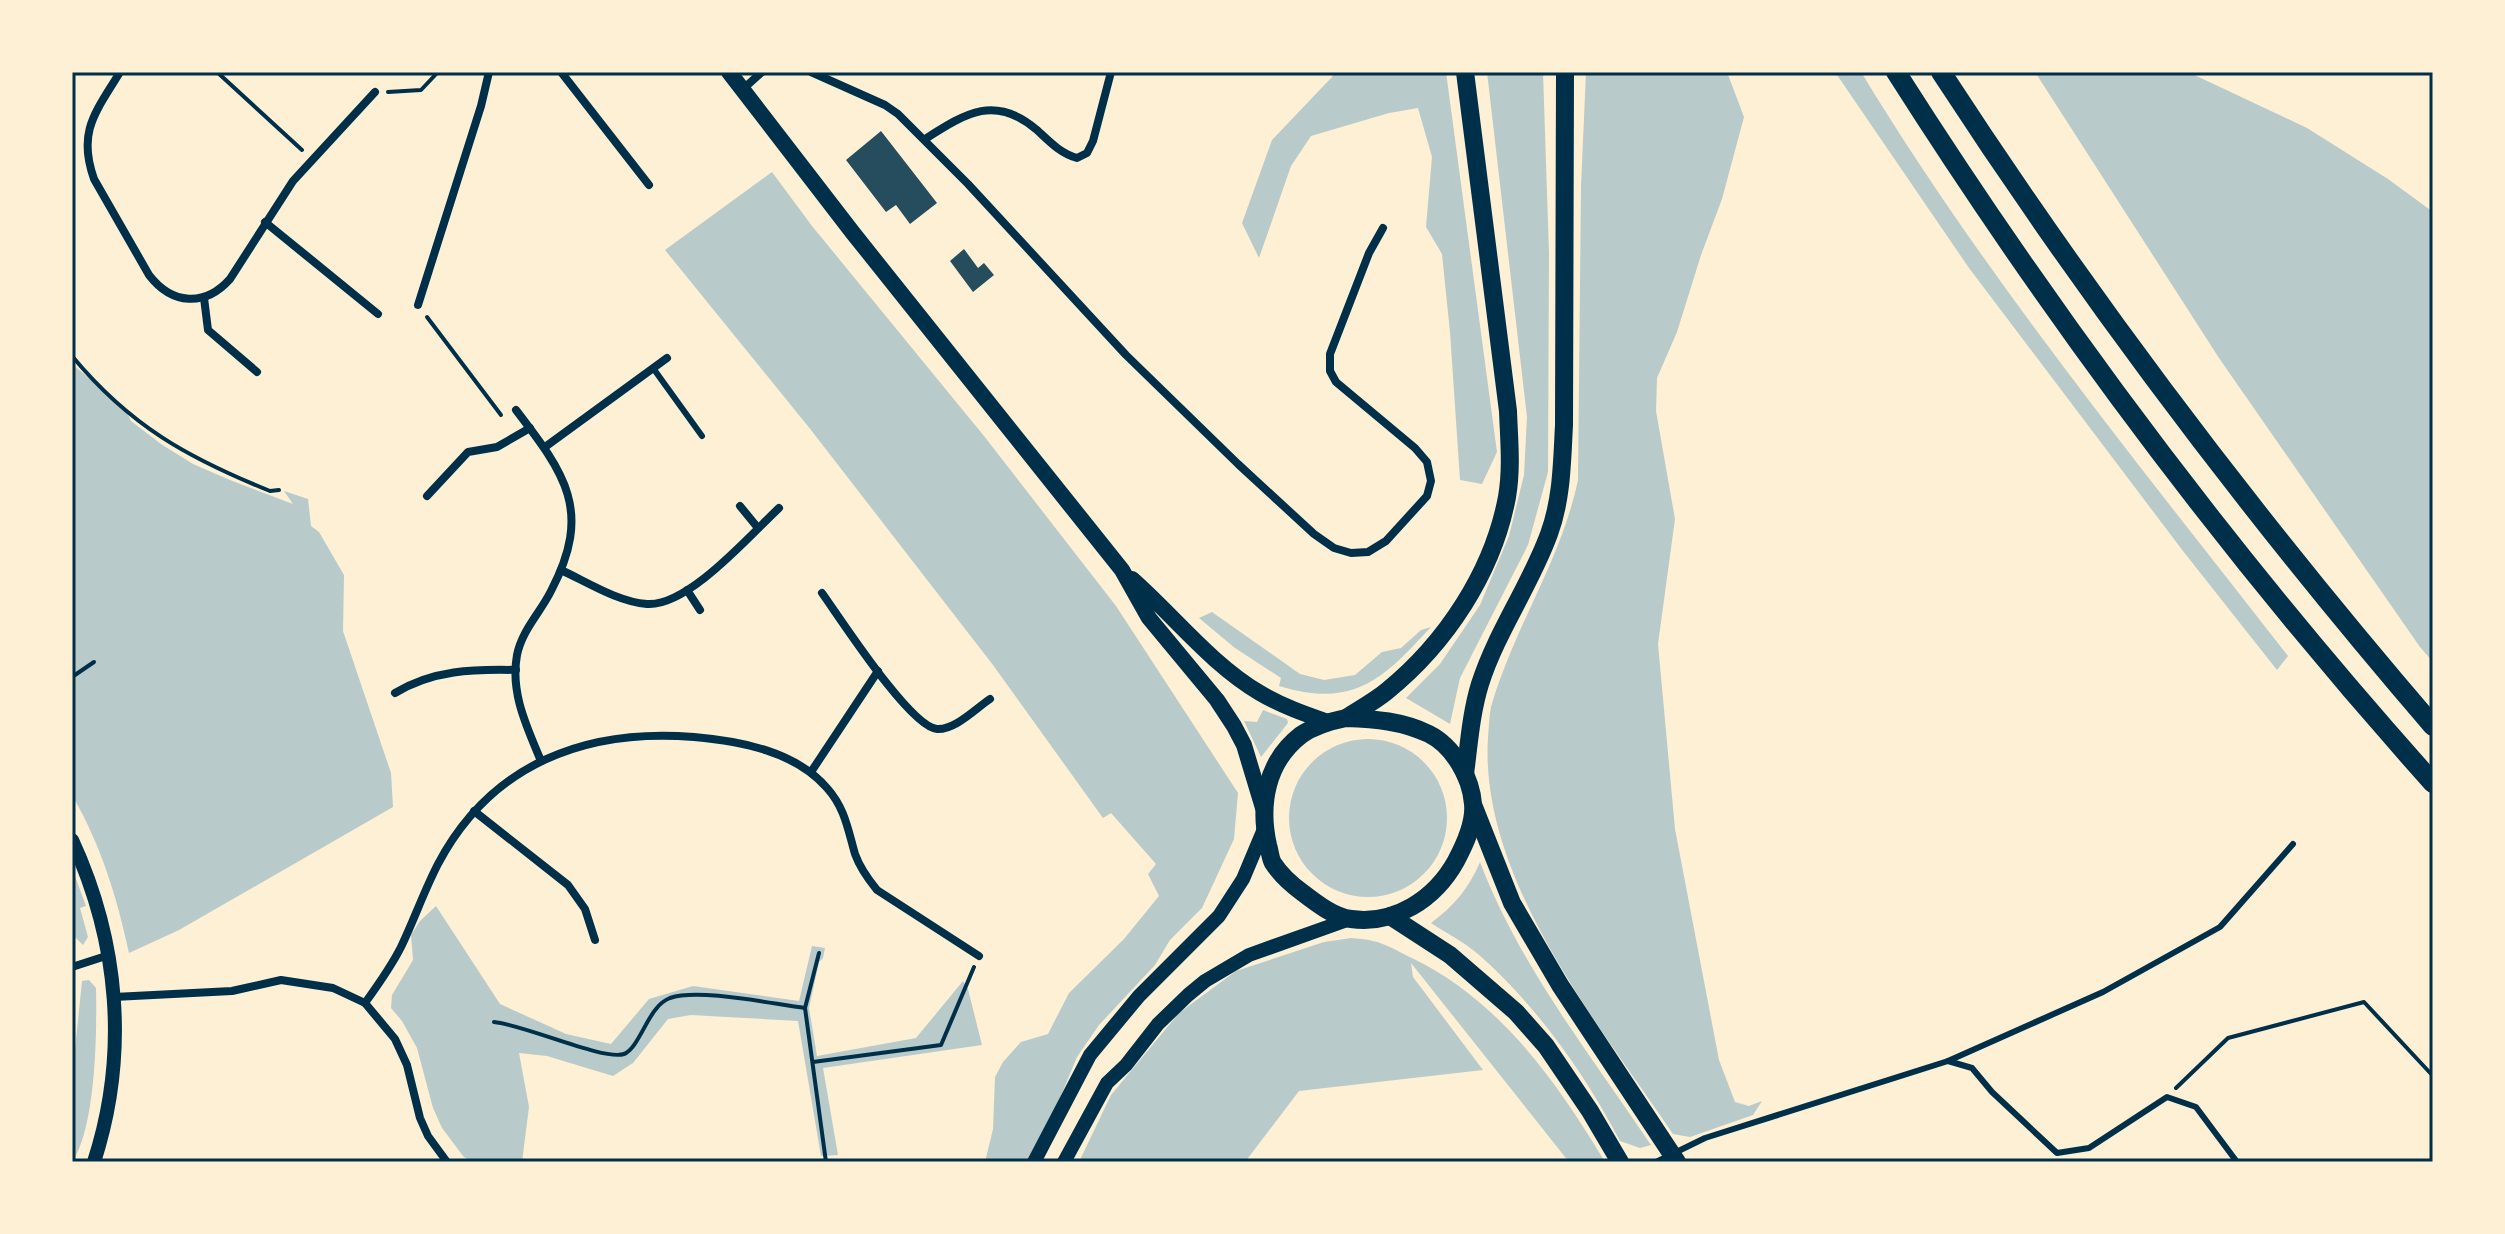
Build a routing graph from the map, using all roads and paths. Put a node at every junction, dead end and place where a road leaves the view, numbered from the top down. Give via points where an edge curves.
1 (120, 72) edge
2 (217, 72) edge
3 (438, 72) edge
4 (489, 72) edge
5 (561, 72) edge
6 (729, 72) edge
7 (762, 72) edge
8 (811, 72) edge
9 (1111, 72) edge
10 (1465, 72) edge
11 (1565, 72) edge
12 (1896, 72) edge
13 (1941, 72) edge
14 (828, 76) edge
15 (743, 89) junction
16 (375, 92) joint
17 (925, 139) junction
18 (313, 159) junction
19 (649, 185) dead end
20 (265, 222) junction
21 (1383, 228) dead end
22 (204, 298) junction
23 (418, 305) joint
24 (378, 314) dead end
25 (72, 356) edge
26 (667, 358) dead end
27 (653, 368) junction
28 (257, 372) dead end
29 (516, 410) dead end
30 (530, 428) junction
31 (519, 435) junction
32 (702, 436) dead end
33 (545, 447) junction
34 (279, 490) dead end
35 (427, 496) dead end
36 (740, 506) dead end
37 (779, 508) dead end
38 (758, 528) junction
39 (561, 570) junction
40 (1122, 570) junction
41 (687, 590) junction
42 (822, 593) dead end
43 (700, 610) dead end
44 (94, 662) dead end
45 (516, 670) junction
46 (878, 671) junction
47 (72, 677) edge
48 (395, 693) dead end
49 (990, 699) dead end
50 (1337, 720) junction
51 (2433, 726) edge
52 (541, 761) junction
53 (811, 772) junction
54 (1465, 774) junction
55 (2433, 783) edge
56 (1473, 804) junction
57 (1263, 808) junction
58 (474, 811) junction
59 (1264, 829) junction
60 (72, 840) edge
61 (2293, 844) dead end
62 (1390, 916) junction
63 (1350, 919) junction
64 (595, 940) dead end
65 (819, 953) dead end
66 (109, 954) junction
67 (979, 956) joint
68 (72, 967) edge
69 (114, 997) junction
70 (365, 1003) junction
71 (805, 1008) junction
72 (494, 1022) dead end
73 (1948, 1061) junction
74 (813, 1062) junction
75 (2433, 1076) edge
76 (2167, 1097) junction
77 (1668, 1159) edge
78 (94, 1162) edge
79 (447, 1162) edge
80 (826, 1162) edge
81 (1034, 1162) edge
82 (1064, 1162) edge
83 (1620, 1162) edge
84 (2237, 1162) edge

1 - 22 street via 87,132 88,163 159,288
2 - 18 path
3 - 16 path via 421,90
4 - 23 street
5 - 19 street
6 - 15 main road
7 - 15 street
8 - 14 street
9 - 17 street via 1093,141 1077,158 1065,155 1025,120 992,109 956,119
10 - 50 main road via 1508,411 1507,494 1489,554 1447,628 1385,693
11 - 54 main road via 1561,483 1549,533 1479,687
12 - 55 highway via 2019,257 2198,499
13 - 51 highway via 2146,369 2285,549
14 - 17 street via 885,105
15 - 40 main road
16 - 18 street
17 - 21 street via 1217,445 1314,534 1351,553 1368,552 1386,541 1427,496 1431,481 1427,462 1415,448 1336,382 1330,371 1330,354
18 - 20 street
20 - 22 street via 230,279
20 - 24 street
22 - 28 street via 208,330
23 - 31 path
25 - 34 path via 108,395 176,449 270,491
26 - 27 street
27 - 32 lane
27 - 33 street
29 - 30 street
30 - 31 street
30 - 33 street
31 - 35 street via 497,447 468,452
33 - 39 street via 561,471 572,513 573,530
36 - 38 street
37 - 38 street
38 - 41 street
39 - 41 street via 649,604
39 - 45 street via 525,631
40 - 50 main road via 1242,681 1289,708
40 - 57 main road via 1149,618 1234,726
41 - 43 street
42 - 46 street
44 - 47 path
45 - 48 street via 437,675
45 - 52 street via 518,707
46 - 49 street via 918,720 930,727 949,727
46 - 53 street
50 - 54 main road via 1377,719 1430,735 1453,754
50 - 57 main road via 1301,735 1281,756
52 - 53 street via 604,741 675,736 769,751
52 - 58 street via 491,793
53 - 67 street via 840,806 864,874 877,890
54 - 56 main road
56 - 62 main road via 1470,831 1449,874 1424,899
56 - 77 main road via 1512,903
57 - 59 main road
58 - 64 street via 568,885 585,909
58 - 70 street via 440,861 400,948
59 - 63 main road via 1272,861 1284,876 1315,902
59 - 81 street via 1243,879 1219,916 1139,996 1090,1055
60 - 66 street
61 - 73 lane via 2220,927 2103,992
62 - 63 main road
62 - 83 main road via 1450,955 1516,1012 1546,1046
63 - 82 street via 1249,955 1196,988 1107,1083
65 - 71 path
66 - 68 street
66 - 69 street
67 - 74 path via 941,1045
69 - 70 street via 232,991 281,980 333,988
69 - 78 street via 112,1078
70 - 79 street via 395,1039 420,1118
71 - 72 path via 701,995 669,998 647,1020 633,1048 613,1055
71 - 74 path
73 - 76 lane via 1972,1068 2057,1153 2089,1148
73 - 77 lane via 1705,1138
74 - 80 path
75 - 76 path via 2364,1002 2228,1038
76 - 84 lane via 2196,1107

